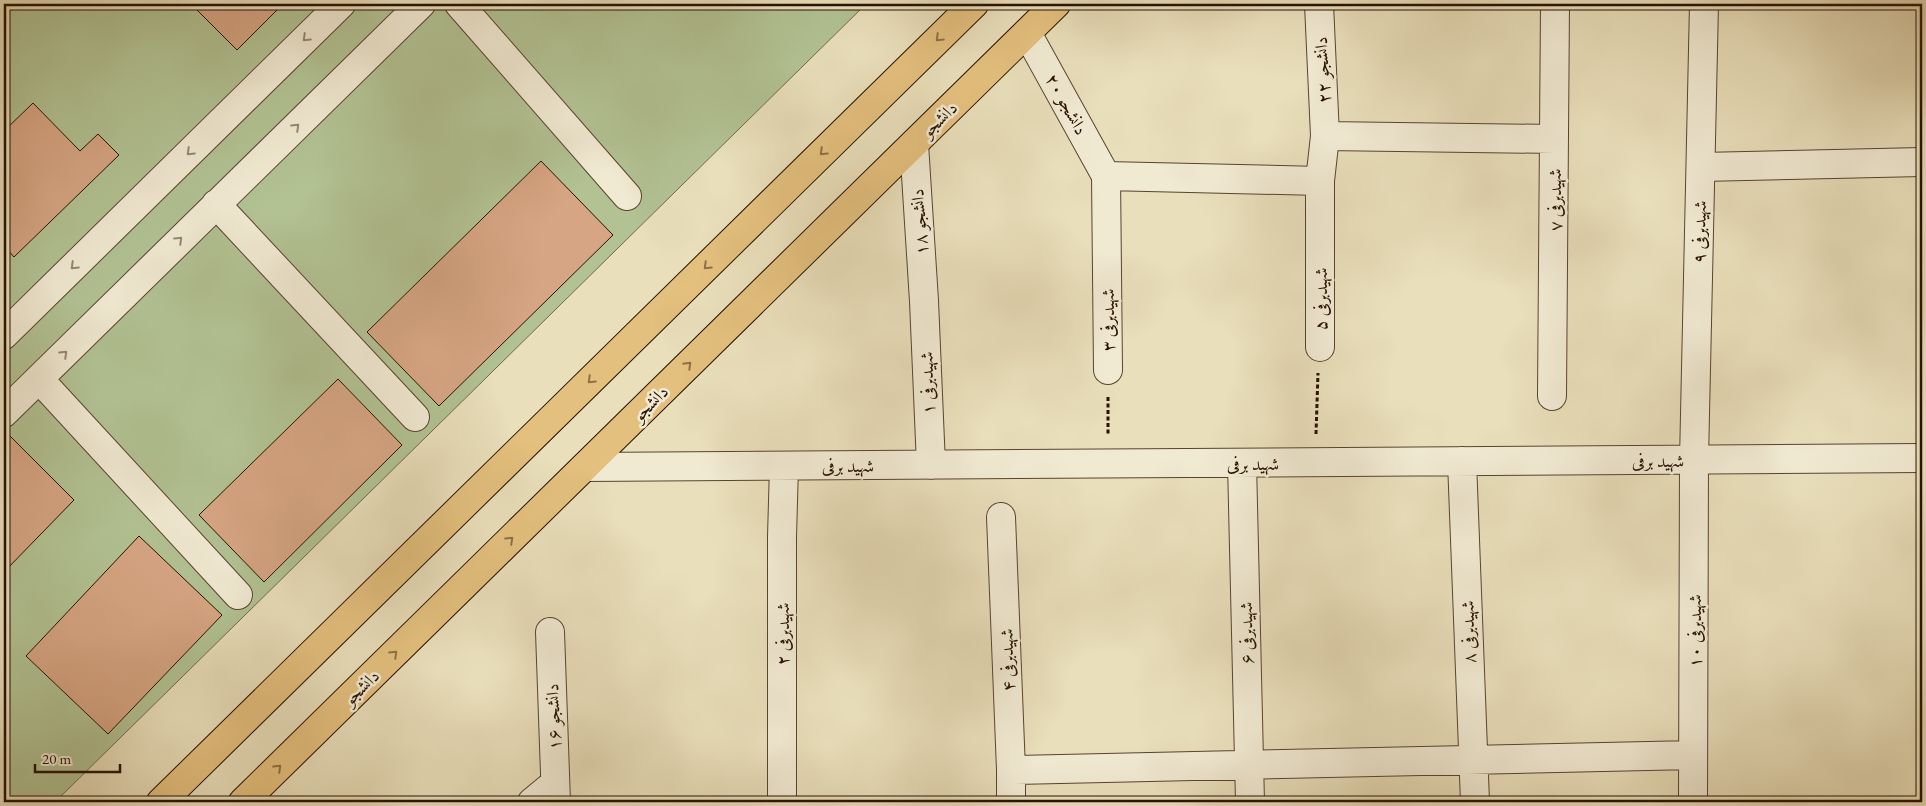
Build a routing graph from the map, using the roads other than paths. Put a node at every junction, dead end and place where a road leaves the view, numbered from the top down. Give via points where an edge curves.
1 (341, 4) edge
2 (421, 4) edge
3 (460, 4) edge
4 (974, 4) edge
5 (1056, 4) edge
6 (1319, 4) edge
7 (1555, 4) edge
8 (1704, 4) edge
9 (1027, 33) junction
10 (1325, 136) junction
11 (1554, 139) junction
12 (914, 144) junction
13 (1922, 162) edge
14 (1700, 167) junction
15 (1106, 176) junction
16 (1320, 181) junction
17 (627, 196) dead end
18 (216, 204) junction
19 (924, 301) joint
20 (4, 335) edge
21 (1320, 347) road end
22 (1108, 370) road end
23 (38, 379) junction
24 (1552, 396) dead end
25 (4, 413) edge
26 (415, 417) dead end
27 (1922, 458) edge
28 (1694, 460) junction
29 (1462, 462) junction
30 (1242, 463) junction
31 (931, 465) junction
32 (784, 466) junction
33 (584, 467) junction
34 (1001, 517) dead end
35 (238, 595) dead end
36 (550, 632) dead end
37 (1693, 755) junction
38 (1472, 760) junction
39 (1249, 765) junction
40 (1011, 770) junction
41 (555, 793) edge
42 (161, 802) edge
43 (243, 802) edge
44 (532, 802) edge
45 (782, 802) edge
46 (1011, 802) edge
47 (1250, 802) edge
48 (1475, 802) edge
49 (1693, 802) edge

1 -> 20 street
18 -> 2 street
3 - 17 street
4 -> 42 main road
5 - 9 main road, دانشجو
6 - 10 street, دانشجو ۲۲
7 - 11 street, شهیدبرفی ۷
8 - 14 street, شهیدبرفی ۹
9 - 12 main road, دانشجو
9 - 15 street, دانشجو ۲۰
10 - 11 street
10 - 16 street, شهیدبرفی ۵
11 - 24 street, شهیدبرفی ۷
12 - 19 street, دانشجو ۱۸
33 -> 12 main road, دانشجو
13 - 14 street
14 - 28 street, شهیدبرفی ۹
15 - 16 street
15 - 22 street, شهیدبرفی ۳
16 - 21 street, شهیدبرفی ۵
23 -> 18 street
18 - 26 street
19 - 31 street, شهیدبرفی ۱
23 - 25 street
23 - 35 street
27 - 28 street, شهید برفی
28 - 29 street, شهید برفی
28 - 37 street, شهیدبرفی ۱۰
29 - 30 street, شهید برفی
29 - 38 street, شهیدبرفی ۸
30 - 31 street, شهید برفی
30 - 39 street, شهیدبرفی ۶
31 - 32 street, شهید برفی
32 - 33 street, شهید برفی
32 - 45 street, شهیدبرفی ۲
43 -> 33 main road, دانشجو
34 - 40 street, شهیدبرفی ۴
36 - 41 street, دانشجو ۱۶
37 - 38 street
37 - 49 street, شهیدبرفی ۱۰
38 - 39 street
38 - 48 street, شهیدبرفی ۸
39 - 40 street
39 - 47 street, شهیدبرفی ۶
40 - 46 street, شهیدبرفی ۴
41 - 44 street

